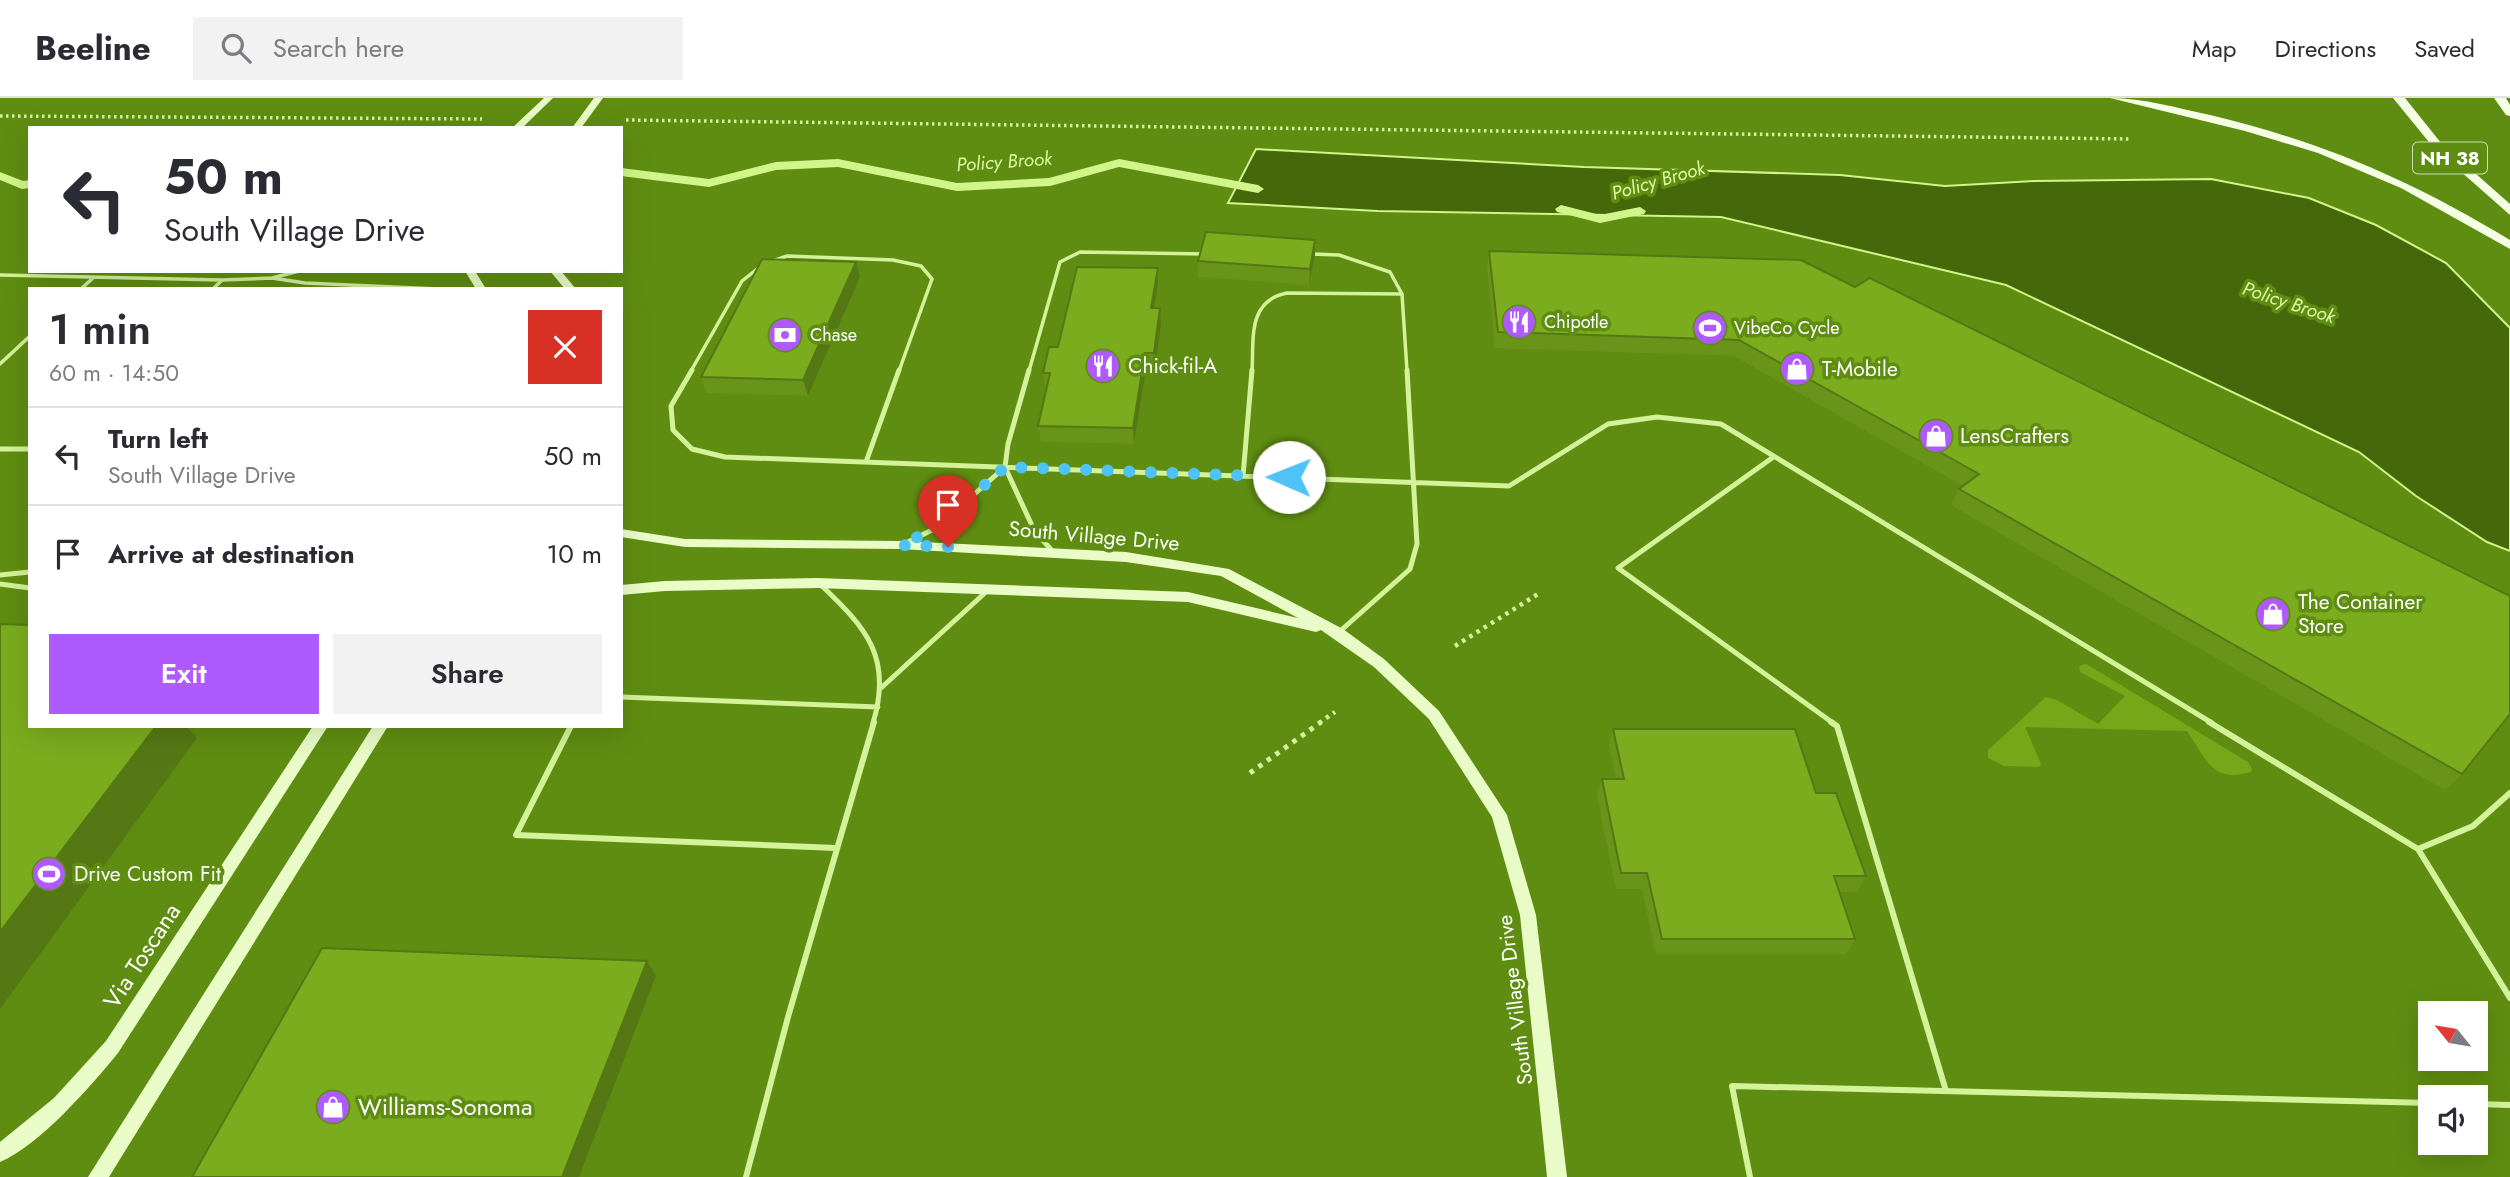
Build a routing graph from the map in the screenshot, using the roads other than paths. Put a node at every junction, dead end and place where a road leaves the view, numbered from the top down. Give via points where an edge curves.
1 (549, 98) edge
2 (599, 98) edge
3 (2116, 98) edge
4 (2399, 98) edge
5 (2501, 98) edge
6 (2510, 113) edge
7 (518, 126) edge
8 (578, 126) edge
9 (2510, 211) edge
10 (2510, 245) edge
11 (1216, 254) edge
12 (1298, 254) edge
13 (291, 273) edge
14 (557, 273) edge
15 (0, 275) edge
16 (94, 276) junction
17 (272, 278) junction
18 (222, 280) junction
19 (83, 287) edge
20 (215, 287) edge
21 (394, 287) edge
22 (569, 287) edge
23 (1402, 294) junction
24 (28, 338) edge
25 (0, 364) edge
26 (0, 449) edge
27 (28, 449) edge
28 (1772, 458) junction
29 (866, 462) junction
30 (1005, 467) junction
31 (1243, 477) junction
32 (1413, 481) junction
33 (623, 533) edge
34 (901, 545) junction
35 (1053, 552) junction
36 (28, 572) edge
37 (0, 575) edge
38 (818, 583) junction
39 (0, 584) edge
40 (28, 588) edge
41 (990, 589) junction
42 (623, 590) edge
43 (1338, 633) junction
44 (881, 688) junction
45 (623, 697) edge
46 (878, 707) junction
47 (320, 728) edge
48 (379, 728) edge
49 (570, 728) edge
50 (2510, 793) edge
51 (836, 848) junction
52 (2418, 849) junction
53 (2510, 998) edge
54 (1946, 1091) junction
55 (2418, 1103) edge
56 (2488, 1104) edge
57 (2510, 1105) edge
58 (0, 1153) edge
59 (99, 1177) edge
60 (746, 1177) edge
61 (1557, 1177) edge
62 (1750, 1177) edge

1 - 7 main road
2 - 8 main road
3 - 10 main road via 2323,151 2407,186
4 - 9 main road, NH 38 via 2437,145
5 - 6 main road
11 - 30 lane via 1080,253 1060,262
12 - 23 lane via 1339,255 1390,272
13 - 17 lane
14 - 22 main road
15 - 16 lane
16 - 18 lane
16 - 19 lane
17 - 18 lane
17 - 21 lane
18 - 20 lane
23 - 31 lane via 1287,292 1263,302 1258,312
23 - 32 lane
24 - 25 lane
26 - 27 lane
28 - 32 lane via 1721,425 1657,417 1608,424 1509,486
28 - 52 lane
28 - 54 lane via 1618,568 1837,726
29 - 29 lane via 932,279 921,266 893,260 787,256 760,266 742,281 671,406 673,430 692,449 725,457
29 - 30 lane
30 - 31 lane
30 - 34 lane via 936,528
30 - 35 lane via 1034,530
31 - 32 lane
32 - 43 lane via 1417,544 1410,569
33 - 34 main road, South Village Drive via 685,543
34 - 35 main road, South Village Drive
35 - 43 main road, South Village Drive via 1126,556 1224,572
36 - 37 lane
38 - 41 main road, South Village Drive
38 - 42 main road, South Village Drive
38 - 44 lane via 863,628
39 - 40 lane
41 - 43 main road, South Village Drive via 1188,597
41 - 44 lane
43 - 61 main road, South Village Drive via 1379,663 1434,715 1499,815 1528,915
44 - 46 lane
45 - 46 lane
46 - 51 lane
47 - 58 main road, Via Toscana via 112,1047 74,1093
48 - 59 main road
49 - 51 lane via 516,835
50 - 52 lane via 2473,826
51 - 60 lane
52 - 53 lane
54 - 55 lane
54 - 62 lane via 1732,1086
56 - 57 lane

